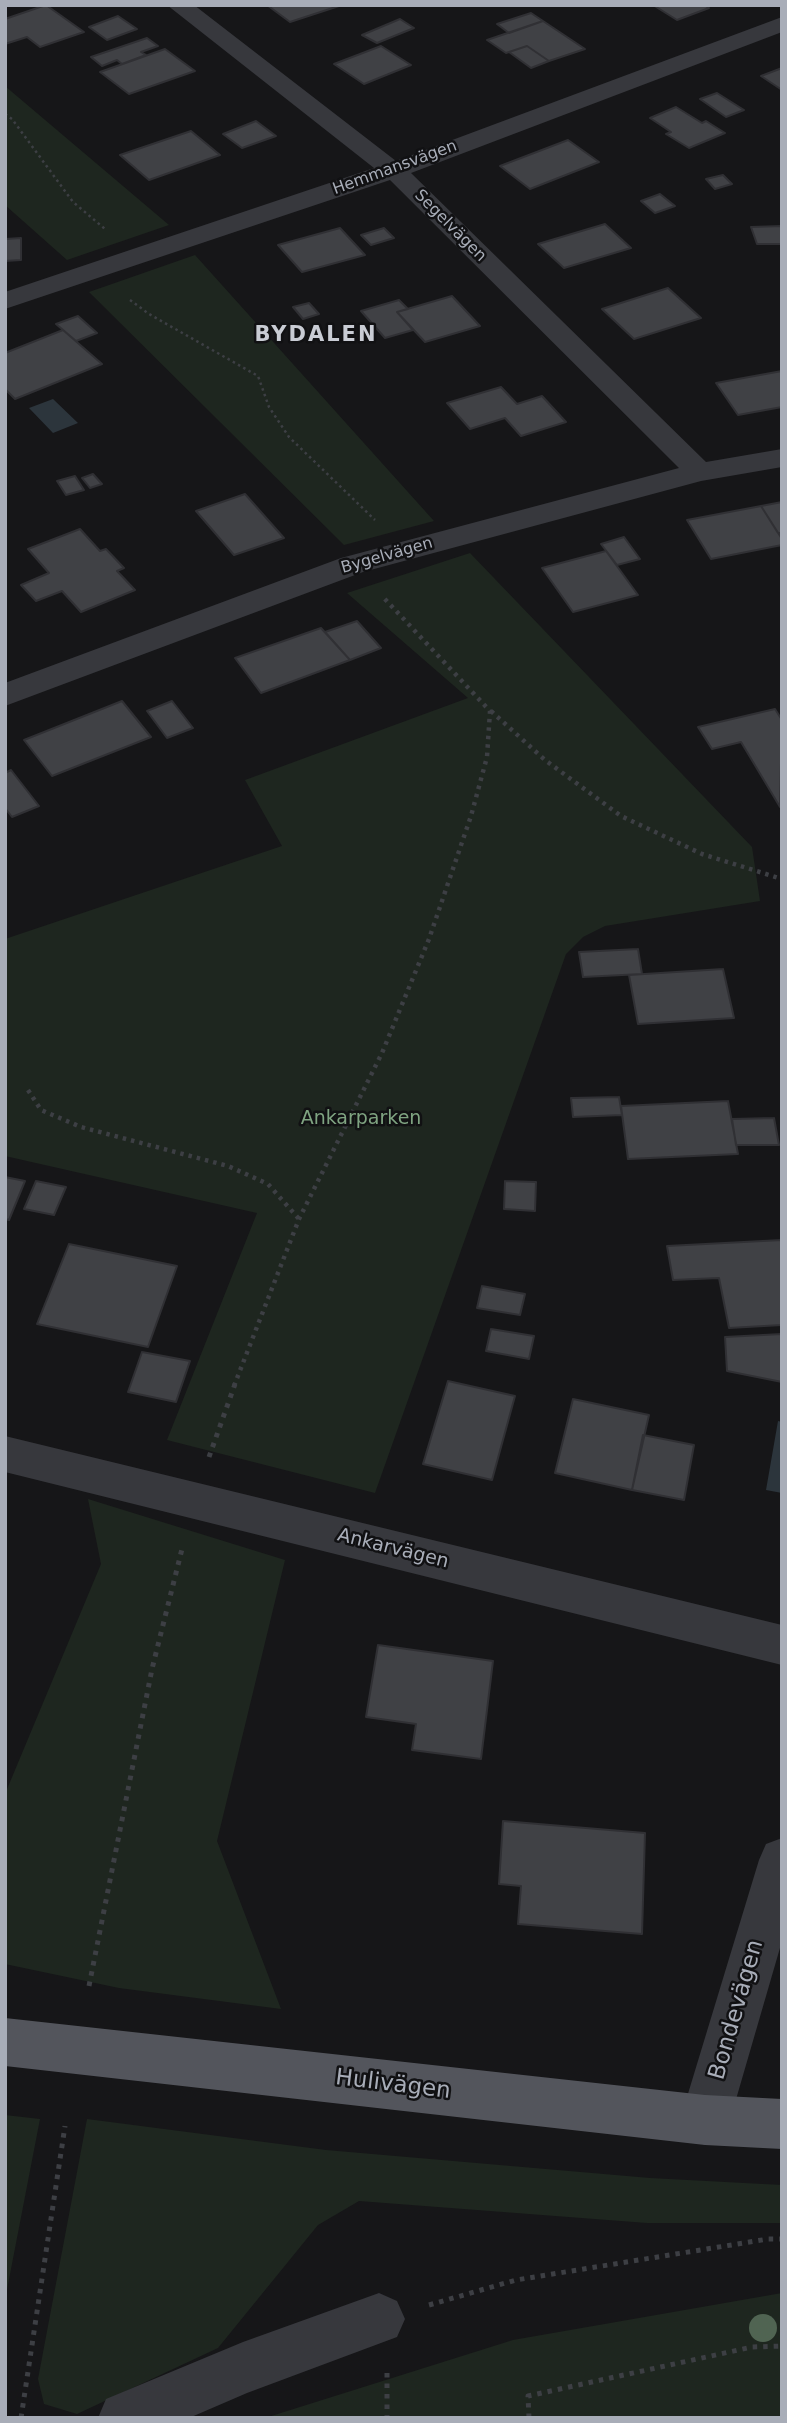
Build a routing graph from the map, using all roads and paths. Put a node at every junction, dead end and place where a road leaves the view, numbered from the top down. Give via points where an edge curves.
1 (180, 5) edge
2 (782, 24) edge
3 (5, 114) edge
4 (392, 171) junction
5 (139, 256) junction
6 (130, 299) dead end
7 (5, 302) edge
8 (782, 458) edge
9 (699, 472) junction
10 (406, 550) junction
11 (352, 565) junction
12 (5, 695) edge
13 (490, 711) junction
14 (782, 878) edge
15 (28, 1090) dead end
16 (299, 1219) junction
17 (5, 1454) edge
18 (194, 1500) junction
19 (782, 1645) edge
20 (782, 1860) edge
21 (89, 1986) dead end
22 (5, 2042) edge
23 (705, 2120) junction
24 (782, 2124) edge
25 (65, 2126) dead end
26 (782, 2239) edge
27 (379, 2319) joint
28 (782, 2346) edge
29 (21, 2418) edge
30 (125, 2418) edge
31 (529, 2418) edge

1 - 4 street, Segelvägen
2 - 4 street, Hemmansvägen
3 - 5 path via 73,202
4 - 5 street, Hemmansvägen
4 - 9 street, Segelvägen
5 - 7 street, Hemmansvägen
6 - 10 path via 258,376 268,407 289,437
8 - 9 street, Bygelvägen
9 - 10 street, Bygelvägen
10 - 11 street, Bygelvägen
11 - 12 street, Bygelvägen
11 - 13 path
13 - 14 path via 545,760 621,816 702,854
13 - 16 path via 487,757 429,939 382,1053
15 - 16 path via 41,1110 81,1127 228,1166 268,1184
16 - 18 path
17 - 18 street, Ankarvägen
18 - 19 street, Ankarvägen
18 - 21 path via 152,1670
20 - 23 street, Bondevägen
22 - 23 main road, Hulivägen
23 - 24 main road, Hulivägen
25 - 29 path
26 - 27 path via 516,2280
27 - 30 street via 243,2368
28 - 31 path via 752,2347 528,2396

